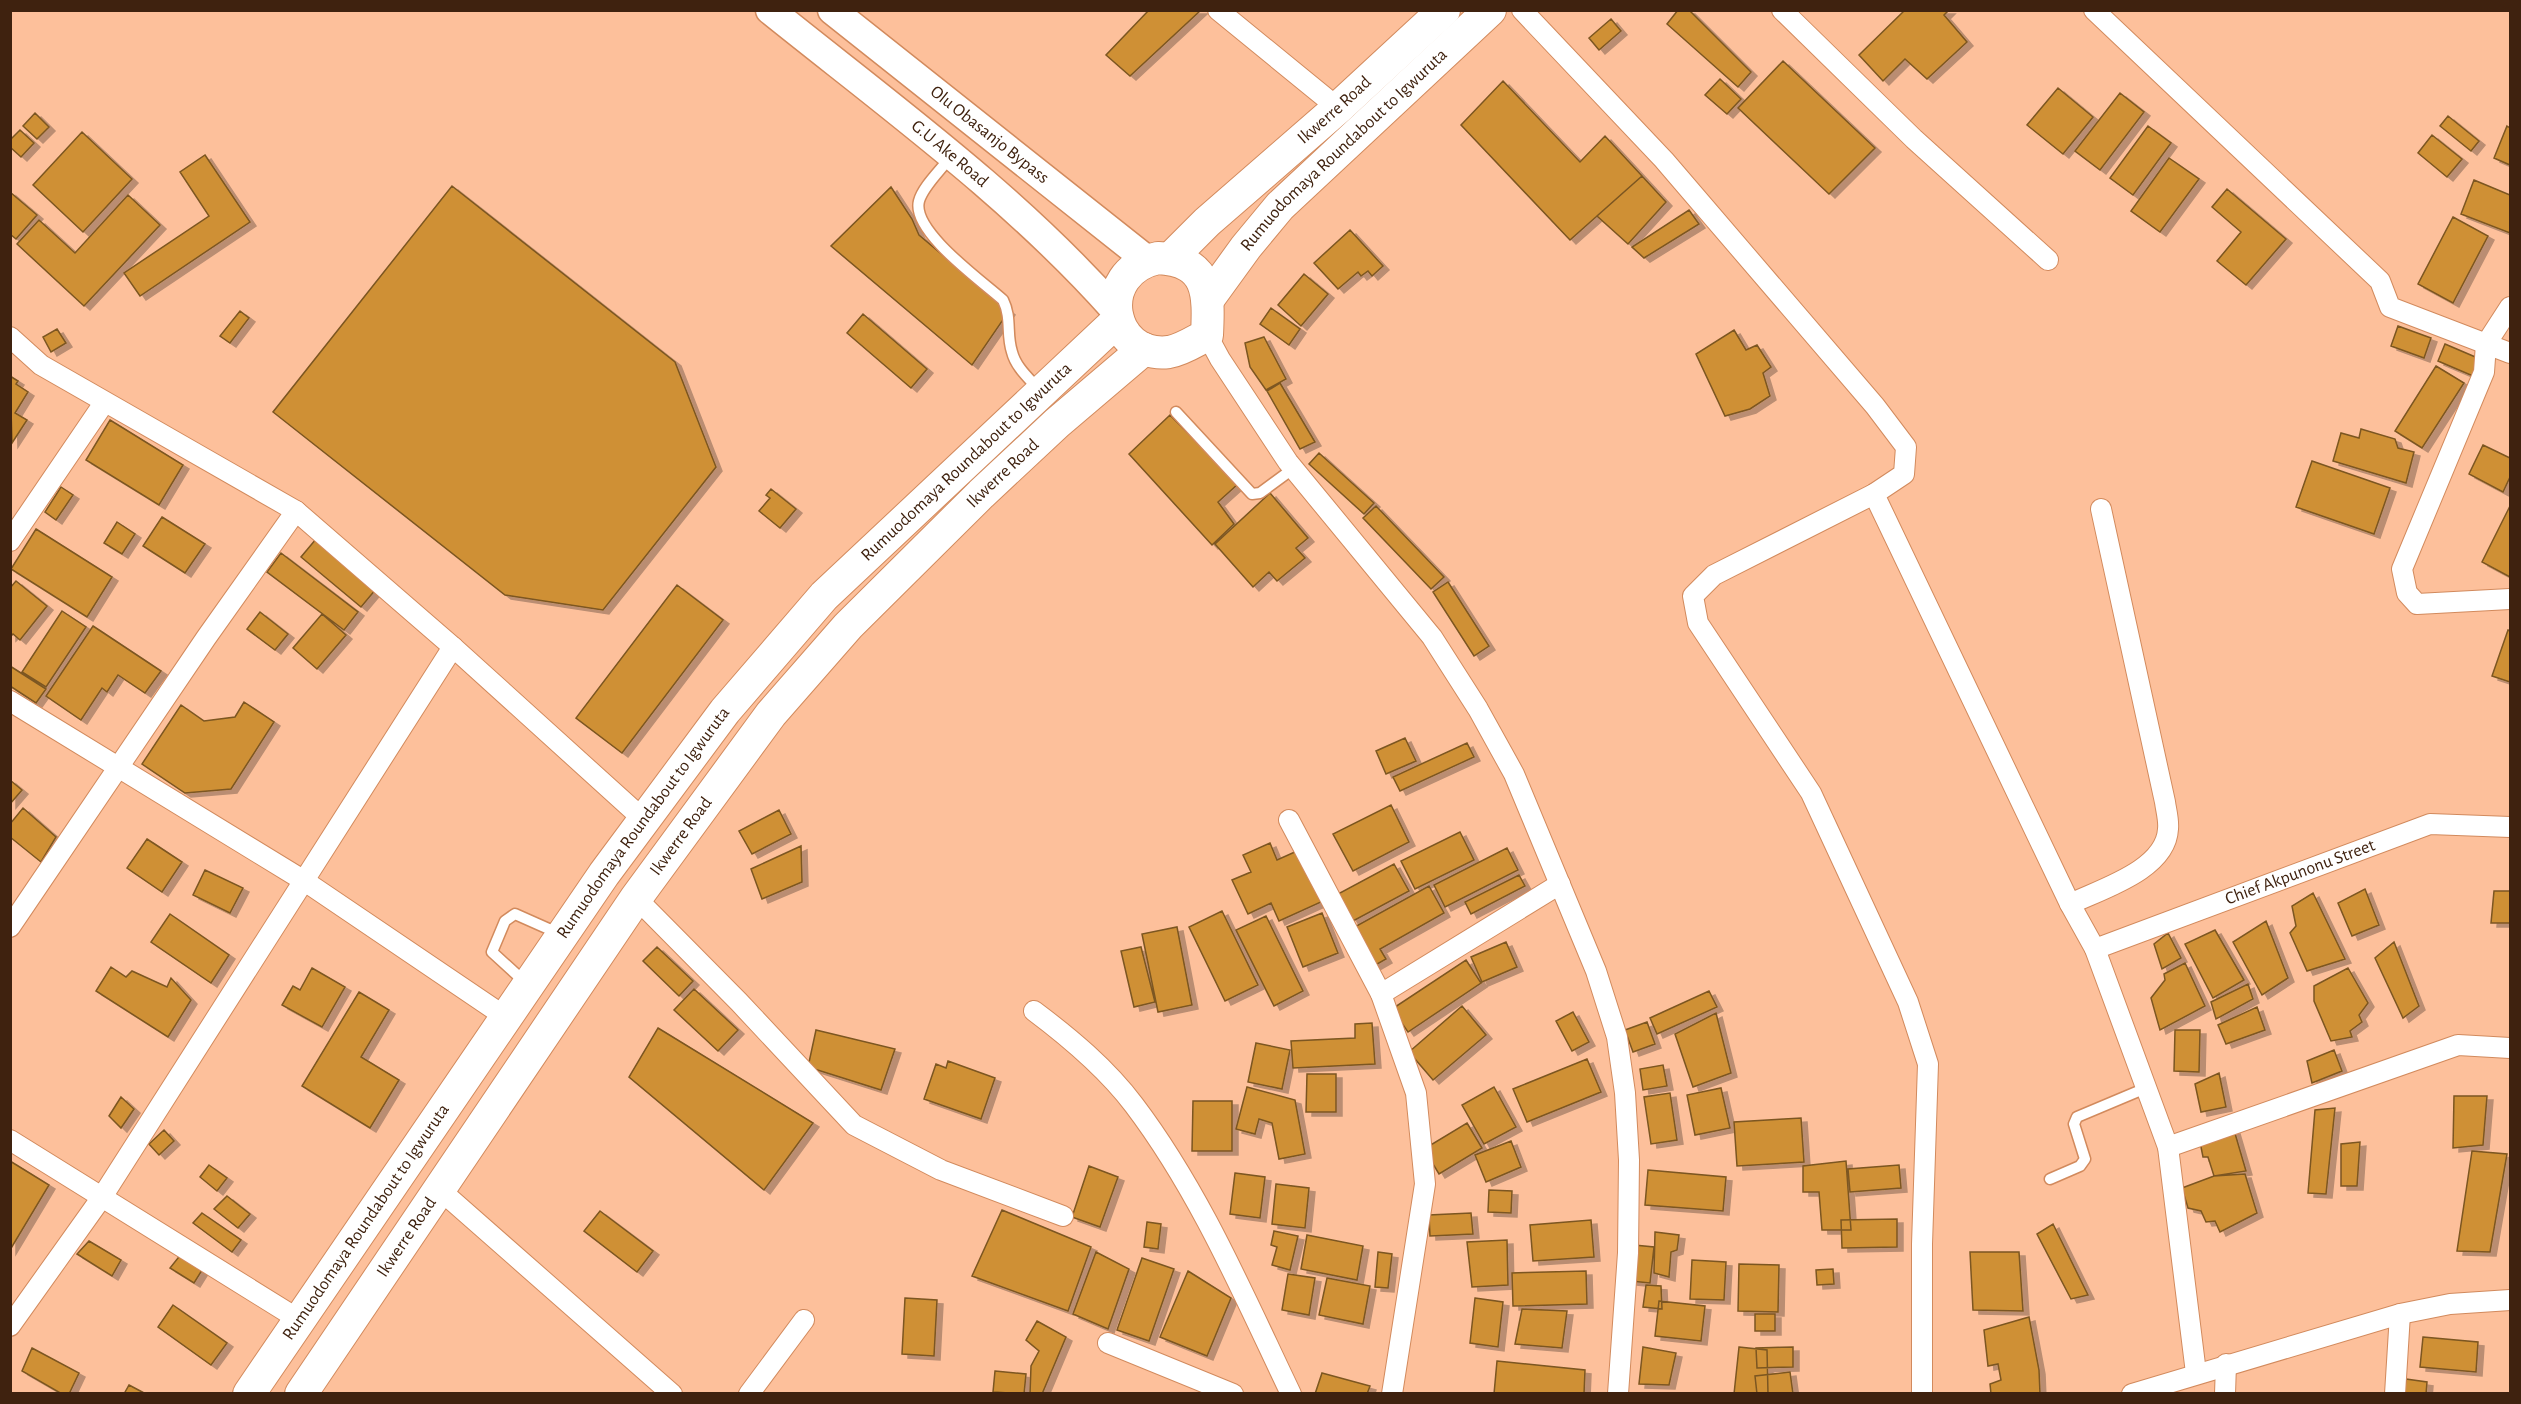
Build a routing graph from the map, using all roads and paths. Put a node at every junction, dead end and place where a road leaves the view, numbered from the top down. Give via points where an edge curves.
1 (770, 10) edge
2 (832, 10) edge
3 (1218, 10) edge
4 (1444, 10) edge
5 (1490, 10) edge
6 (1522, 10) edge
7 (1782, 10) edge
8 (2094, 10) edge
9 (1338, 108) junction
10 (951, 156) junction
11 (1159, 260) junction
12 (2048, 260) dead end
13 (1209, 298) junction
14 (2511, 307) edge
15 (1117, 315) junction
16 (1207, 335) junction
17 (10, 337) edge
18 (2486, 344) junction
19 (1144, 349) junction
20 (2511, 353) edge
21 (1041, 392) junction
22 (104, 403) junction
23 (1176, 412) dead end
24 (1294, 468) junction
25 (1874, 494) junction
26 (2100, 509) dead end
27 (296, 511) junction
28 (10, 541) edge
29 (2511, 599) edge
30 (453, 647) junction
31 (10, 701) edge
32 (119, 769) junction
33 (643, 819) junction
34 (1288, 820) dead end
35 (2511, 827) edge
36 (306, 882) junction
37 (1560, 884) junction
38 (636, 898) junction
39 (2070, 904) junction
40 (10, 927) edge
41 (563, 935) junction
42 (2095, 949) junction
43 (529, 985) junction
44 (1381, 994) junction
45 (1034, 1011) dead end
46 (507, 1018) junction
47 (2511, 1048) edge
48 (2146, 1088) junction
49 (10, 1140) edge
50 (2168, 1147) junction
51 (2050, 1179) dead end
52 (439, 1189) junction
53 (102, 1197) junction
54 (1063, 1216) dead end
55 (2511, 1300) edge
56 (2400, 1314) junction
57 (298, 1319) junction
58 (804, 1320) dead end
59 (10, 1326) edge
60 (1108, 1343) dead end
61 (2226, 1364) junction
62 (2196, 1373) junction
63 (249, 1394) edge
64 (269, 1394) edge
65 (301, 1394) edge
66 (672, 1394) edge
67 (749, 1394) edge
68 (1233, 1394) edge
69 (1291, 1394) edge
70 (1392, 1394) edge
71 (1618, 1394) edge
72 (1922, 1394) edge
73 (2132, 1394) edge
74 (2225, 1394) edge
75 (2395, 1394) edge

1 - 10 main road, G.U Ake Road
2 - 11 main road, Olu Obasanjo Bypass
3 - 9 street
4 - 9 main road, Ikwerre Road
5 - 13 main road, Rumuodomaya Roundabout to Igwuruta via 1280,206
6 - 25 street via 1664,160 1906,447 1904,474
7 - 12 street via 1914,139
8 - 18 street via 2380,281 2390,307
9 - 11 main road, Ikwerre Road
10 - 15 main road, G.U Ake Road via 1062,254
10 - 21 lane via 920,199 920,220 931,236 1003,300 1009,311 1011,352
11 - 13 main road via 1184,263 1196,272
11 - 15 main road via 1129,271 1122,280 1116,299
13 - 16 main road
14 - 18 street
15 - 19 main road via 1128,337
15 - 21 main road, Rumuodomaya Roundabout to Igwuruta
16 - 19 main road via 1168,352
16 - 24 street
17 - 22 street via 41,365
18 - 20 street
18 - 29 street via 2484,372 2402,569 2407,593 2417,604
19 - 38 main road, Ikwerre Road via 981,494 827,649 771,714
21 - 33 main road, Rumuodomaya Roundabout to Igwuruta via 824,596 725,711
22 - 27 street
22 - 28 street
23 - 24 lane via 1252,494 1260,493
24 - 37 street via 1432,638 1473,700 1514,774
25 - 39 street
25 - 72 street via 1714,575 1693,596 1698,622 1811,793 1908,1002 1928,1064
26 - 39 street via 2168,830 2161,852 2145,868
27 - 30 street
27 - 32 street
30 - 33 street
30 - 36 street
31 - 32 street
32 - 36 street
32 - 40 street
33 - 41 main road, Rumuodomaya Roundabout to Igwuruta
34 - 44 street
35 - 42 street, Chief Akpunonu Street via 2430,824
36 - 46 street
36 - 53 street via 214,1017
37 - 44 street
37 - 71 street via 1596,971 1617,1037 1625,1093 1628,1253
38 - 52 main road, Ikwerre Road
38 - 54 street via 854,1125 941,1170
39 - 42 street
41 - 43 main road, Rumuodomaya Roundabout to Igwuruta
41 - 43 lane via 515,914 505,921 492,952
42 - 48 street
43 - 46 main road, Rumuodomaya Roundabout to Igwuruta
44 - 70 street via 1416,1092 1425,1184
45 - 69 street via 1075,1041 1133,1104 1200,1208
46 - 57 main road, Rumuodomaya Roundabout to Igwuruta
47 - 50 street via 2458,1045
48 - 50 street
48 - 51 lane via 2077,1117 2074,1124 2085,1159 2080,1166
49 - 53 street
50 - 62 street
52 - 65 main road, Ikwerre Road
52 - 66 street
53 - 57 street
53 - 59 street
55 - 56 street via 2450,1304
56 - 61 street
56 - 75 street
57 - 63 main road, Rumuodomaya Roundabout to Igwuruta
57 - 64 main road via 300,1335 296,1350
58 - 67 street
60 - 68 street
61 - 62 street
61 - 74 street
62 - 73 street

